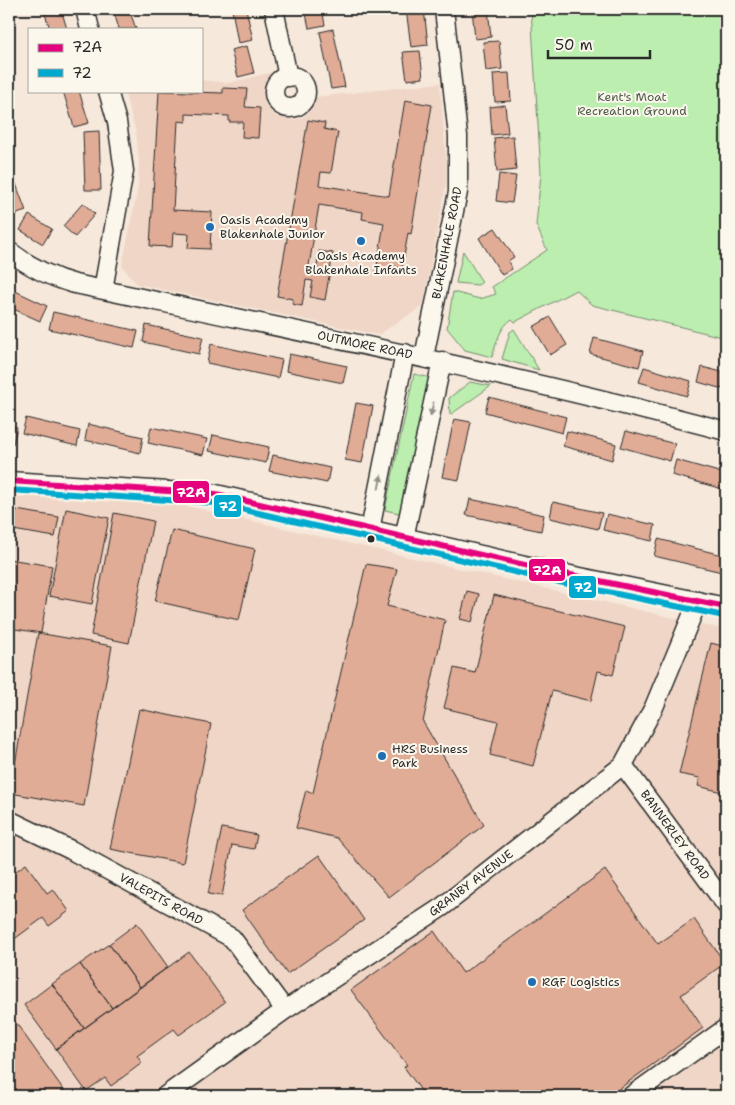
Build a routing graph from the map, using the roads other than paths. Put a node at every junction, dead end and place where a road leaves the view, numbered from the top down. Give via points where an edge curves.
1 (85, 9) edge
2 (274, 9) edge
3 (444, 9) edge
4 (90, 28) edge
5 (288, 76) dead end
6 (108, 92) edge
7 (9, 251) edge
8 (103, 290) junction
9 (405, 353) junction
10 (424, 357) junction
11 (442, 361) junction
12 (726, 431) edge
13 (9, 481) edge
14 (370, 530) junction
15 (404, 538) junction
16 (698, 601) junction
17 (726, 608) edge
18 (623, 765) junction
19 (9, 820) edge
20 (726, 906) edge
21 (286, 1010) junction
22 (726, 1028) edge
23 (165, 1096) edge
24 (631, 1096) edge

1 - 4 street
2 - 5 street
3 - 10 street, BLAKENHALE ROAD via 458,136 458,192
6 - 8 street via 117,122 124,172
7 - 8 street, OUTMORE ROAD via 49,276
8 - 9 street, OUTMORE ROAD
9 - 10 street, OUTMORE ROAD
14 -> 9 street
10 - 11 street, OUTMORE ROAD
11 - 12 street, OUTMORE ROAD via 596,396
11 -> 15 street
13 - 14 street via 216,494
14 - 15 street
15 - 16 street
16 - 17 street
16 - 18 street, GRANBY AVENUE via 654,707
18 - 20 street, BANNERLEY ROAD
18 - 21 street, GRANBY AVENUE via 442,907
19 - 21 street, VALEPITS ROAD via 232,938
21 - 23 street, GRANBY AVENUE
22 - 24 street

